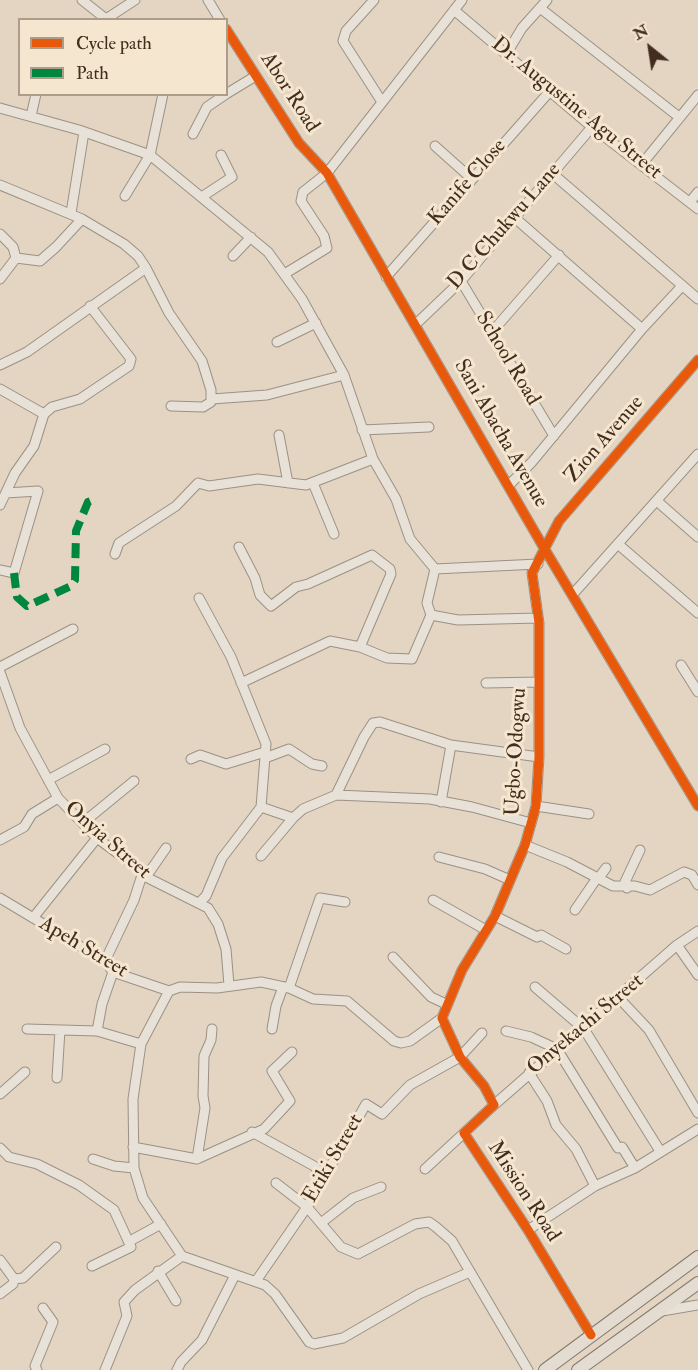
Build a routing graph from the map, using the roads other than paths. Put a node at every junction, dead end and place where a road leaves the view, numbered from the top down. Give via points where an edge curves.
1 (82, 0) edge
2 (135, 0) edge
3 (208, 0) edge
4 (374, 0) edge
5 (462, 0) edge
6 (547, 0) edge
7 (540, 8) junction
8 (454, 10) junction
9 (104, 18) edge
10 (109, 18) edge
11 (217, 18) edge
12 (228, 32) edge
13 (507, 53) junction
14 (255, 77) junction
15 (551, 90) junction
16 (228, 93) edge
17 (698, 95) edge
18 (36, 96) edge
19 (163, 96) edge
20 (223, 96) edge
21 (382, 102) junction
22 (0, 108) edge
23 (31, 116) junction
24 (679, 117) junction
25 (592, 127) junction
26 (84, 132) junction
27 (193, 134) dead end
28 (435, 146) dead end
29 (150, 155) junction
30 (221, 155) dead end
31 (642, 164) junction
32 (327, 172) junction
33 (553, 174) junction
34 (472, 179) junction
35 (0, 185) edge
36 (698, 192) edge
37 (125, 196) dead end
38 (203, 196) junction
39 (690, 202) junction
40 (698, 209) edge
41 (71, 213) junction
42 (515, 218) junction
43 (82, 219) junction
44 (0, 234) edge
45 (251, 237) junction
46 (559, 255) junction
47 (233, 256) dead end
48 (16, 258) junction
49 (146, 268) junction
50 (286, 273) junction
51 (386, 277) junction
52 (0, 279) edge
53 (461, 281) junction
54 (682, 286) junction
55 (698, 299) edge
56 (90, 306) junction
57 (316, 323) junction
58 (415, 325) junction
59 (642, 329) junction
60 (491, 333) junction
61 (277, 342) dead end
62 (698, 360) edge
63 (3, 362) edge
64 (689, 371) junction
65 (344, 375) junction
66 (698, 378) edge
67 (0, 389) edge
68 (212, 399) junction
69 (171, 406) dead end
70 (44, 414) junction
71 (429, 427) dead end
72 (362, 430) junction
73 (279, 435) dead end
74 (554, 436) junction
75 (697, 456) edge
76 (373, 459) junction
77 (288, 483) junction
78 (313, 483) junction
79 (509, 485) junction
80 (6, 492) junction
81 (658, 502) junction
82 (0, 506) edge
83 (334, 534) dead end
84 (698, 537) edge
85 (619, 545) junction
86 (239, 547) dead end
87 (544, 548) junction
88 (115, 554) dead end
89 (538, 564) junction
90 (435, 569) junction
91 (0, 570) edge
92 (573, 594) junction
93 (199, 598) dead end
94 (698, 613) edge
95 (431, 615) junction
96 (538, 618) junction
97 (73, 629) dead end
98 (360, 647) junction
99 (681, 665) dead end
100 (0, 667) edge
101 (0, 672) edge
102 (539, 682) junction
103 (241, 683) junction
104 (486, 683) dead end
105 (698, 692) edge
106 (451, 745) junction
107 (105, 749) dead end
108 (265, 755) junction
109 (539, 757) junction
110 (191, 759) dead end
111 (322, 766) dead end
112 (48, 780) junction
113 (134, 781) dead end
114 (698, 785) edge
115 (691, 794) junction
116 (336, 795) junction
117 (58, 798) junction
118 (441, 802) junction
119 (536, 806) junction
120 (698, 806) edge
121 (261, 807) junction
122 (589, 814) dead end
123 (293, 818) junction
124 (84, 822) junction
125 (531, 823) junction
126 (97, 838) junction
127 (0, 840) edge
128 (525, 845) junction
129 (166, 848) dead end
130 (640, 850) dead end
131 (261, 856) dead end
132 (439, 857) dead end
133 (606, 868) dead end
134 (145, 874) junction
135 (598, 879) junction
136 (510, 880) junction
137 (698, 885) edge
138 (627, 888) junction
139 (0, 898) edge
140 (433, 900) dead end
141 (345, 902) dead end
142 (199, 903) junction
143 (575, 910) dead end
144 (495, 916) junction
145 (33, 918) junction
146 (486, 930) junction
147 (698, 931) edge
148 (677, 945) junction
149 (566, 949) dead end
150 (393, 957) dead end
151 (105, 961) junction
152 (113, 972) junction
153 (698, 975) edge
154 (229, 985) junction
155 (535, 987) dead end
156 (286, 988) junction
157 (169, 991) junction
158 (619, 998) junction
159 (446, 1004) junction
160 (442, 1016) junction
161 (27, 1029) dead end
162 (212, 1029) dead end
163 (272, 1029) dead end
164 (584, 1029) junction
165 (60, 1030) junction
166 (97, 1031) junction
167 (506, 1031) dead end
168 (482, 1033) dead end
169 (141, 1044) junction
170 (557, 1051) junction
171 (292, 1052) dead end
172 (460, 1057) junction
173 (25, 1072) dead end
174 (529, 1073) junction
175 (57, 1078) dead end
176 (0, 1094) edge
177 (494, 1105) junction
178 (698, 1113) edge
179 (698, 1129) edge
180 (252, 1132) junction
181 (464, 1133) junction
182 (133, 1147) junction
183 (0, 1148) edge
184 (660, 1151) junction
185 (197, 1158) junction
186 (93, 1159) dead end
187 (134, 1168) junction
188 (635, 1168) junction
189 (425, 1169) dead end
190 (324, 1177) junction
191 (276, 1183) dead end
192 (381, 1186) dead end
193 (595, 1186) junction
194 (307, 1207) junction
195 (321, 1223) junction
196 (161, 1224) junction
197 (528, 1230) junction
198 (130, 1241) junction
199 (56, 1247) dead end
200 (182, 1257) junction
201 (698, 1257) edge
202 (0, 1260) edge
203 (92, 1266) dead end
204 (158, 1272) junction
205 (470, 1272) junction
206 (235, 1275) junction
207 (14, 1279) junction
208 (256, 1281) junction
209 (698, 1283) edge
210 (0, 1294) edge
211 (176, 1301) dead end
212 (698, 1305) edge
213 (43, 1308) dead end
214 (660, 1311) junction
215 (591, 1335) junction
216 (37, 1370) edge
217 (105, 1370) edge
218 (177, 1370) edge
219 (528, 1370) edge
220 (545, 1370) edge
221 (578, 1370) edge

1 - 9 street
2 - 10 street
3 - 11 street
4 - 21 street via 346,31 343,41
5 - 8 street
6 - 7 street
7 - 13 street
7 - 24 street
8 - 13 street, Dr. Augustine Agu Street
8 - 21 street
12 - 14 street, Abor Road
13 - 15 street, Dr. Augustine Agu Street
14 - 16 street
14 - 32 street, Abor Road via 299,143
15 - 25 street, Dr. Augustine Agu Street
15 - 34 street, Kanife Close
17 - 24 street
18 - 23 street
19 - 29 street
20 - 27 street via 207,107
21 - 32 street
22 - 23 street
23 - 26 street
24 - 31 street
25 - 31 street, Dr. Augustine Agu Street
25 - 33 street, D C Chukwu Lane
26 - 29 street
26 - 41 street
28 - 34 street
29 - 37 street
29 - 38 street
30 - 38 street via 232,177
31 - 39 street, Dr. Augustine Agu Street
32 - 50 street via 303,192 301,201 324,236 327,248
32 - 51 street, Sani Abacha Avenue
33 - 42 street, D C Chukwu Lane
33 - 54 street
34 - 51 street, Kanife Close
35 - 41 street
36 - 39 street
38 - 45 street
39 - 40 street, Dr. Augustine Agu Street
41 - 43 street
42 - 46 street
42 - 53 street, D C Chukwu Lane
43 - 48 street via 40,261
43 - 49 street via 124,244
44 - 48 street
45 - 47 street
45 - 50 street
46 - 59 street
46 - 60 street
48 - 52 street
49 - 56 street
49 - 68 street via 169,313 202,361
50 - 57 street
51 - 58 street, Sani Abacha Avenue
53 - 58 street, D C Chukwu Lane
53 - 60 street, School Road
54 - 55 street
54 - 59 street
56 - 63 street via 27,352
56 - 70 street via 131,359 129,366 80,399 52,407
57 - 61 street
57 - 65 street
58 - 79 street, Sani Abacha Avenue
59 - 74 street
60 - 74 street, School Road
62 - 64 street, Zion Avenue
64 - 66 street
64 - 87 street, Zion Avenue via 566,513
65 - 68 street via 267,395
65 - 72 street
67 - 70 street
68 - 69 street via 203,407
70 - 80 street via 34,446
71 - 72 street
72 - 76 street
73 - 77 street
74 - 79 street
75 - 81 street
76 - 78 street
76 - 90 street via 396,499 410,539
77 - 78 street
77 - 88 street via 258,479 209,486 198,483 176,506 119,543
78 - 83 street
79 - 87 street, Sani Abacha Avenue
80 - 82 street
80 - 91 street via 38,491 14,573
81 - 84 street
81 - 85 street
85 - 92 street
85 - 94 street
86 - 98 street via 260,595 271,606 296,587 372,555 390,569
87 - 89 street, Ugbo-Odogwu
87 - 92 street, Sani Abacha Avenue
89 - 90 street
89 - 96 street, Ugbo-Odogwu via 531,577
90 - 95 street via 427,603
92 - 115 street, Sani Abacha Avenue
93 - 103 street
95 - 96 street via 458,620
95 - 98 street via 412,659 387,658
96 - 102 street, Ugbo-Odogwu
97 - 100 street
98 - 103 street via 330,641
99 - 105 street
101 - 112 street, Onyia Street via 20,728
102 - 104 street
102 - 109 street, Ugbo-Odogwu
103 - 108 street via 264,737
106 - 109 street
106 - 116 street via 402,727 373,723
106 - 118 street
107 - 112 street
108 - 110 street via 226,764 200,755
108 - 111 street via 289,749
108 - 121 street
109 - 119 street, Ugbo-Odogwu
112 - 117 street, Onyia Street
113 - 124 street
114 - 115 street
115 - 120 street, Sani Abacha Avenue
116 - 118 street
116 - 123 street via 303,808
117 - 124 street, Onyia Street
117 - 127 street via 32,814 24,827
118 - 125 street
119 - 122 street
119 - 125 street, Ugbo-Odogwu
121 - 123 street
121 - 142 street via 222,858 206,896
123 - 131 street
124 - 126 street, Onyia Street
125 - 128 street, Ugbo-Odogwu
126 - 134 street, Onyia Street
126 - 145 street
128 - 135 street
128 - 136 street, Ugbo-Odogwu
129 - 134 street
130 - 138 street via 624,882
132 - 136 street
133 - 135 street
134 - 142 street, Onyia Street
134 - 151 street
135 - 138 street
135 - 143 street
136 - 144 street, Ugbo-Odogwu
137 - 138 street via 692,875 684,872 650,890
139 - 145 street, Apeh Street
140 - 146 street
141 - 156 street via 320,898
142 - 154 street, Onyia Street via 207,908 221,932
144 - 146 street, Ugbo-Odogwu
144 - 149 street
145 - 151 street, Apeh Street
146 - 159 street, Ugbo-Odogwu
147 - 148 street, Onyekachi Street
148 - 153 street
148 - 158 street, Onyekachi Street
150 - 159 street via 431,997
151 - 152 street, Apeh Street
152 - 157 street, Apeh Street
152 - 166 street
154 - 156 street via 261,982
154 - 157 street
155 - 164 street
156 - 160 street via 313,999 347,1001 401,1043 410,1041
156 - 163 street via 276,1006
157 - 169 street
158 - 164 street, Onyekachi Street
158 - 178 street via 649,1030
159 - 160 street, Ugbo-Odogwu
160 - 172 street
161 - 165 street
162 - 185 street via 204,1056 206,1108
164 - 170 street, Onyekachi Street
164 - 184 street
165 - 166 street
165 - 175 street
166 - 169 street
167 - 170 street via 541,1040
168 - 172 street
169 - 182 street via 133,1099
170 - 174 street, Onyekachi Street
170 - 188 street via 618,1148 622,1146
171 - 180 street via 272,1071 290,1101 264,1129
172 - 177 street
172 - 190 street, Etiki Street via 410,1085 382,1114 366,1104
173 - 176 street
174 - 177 street, Onyekachi Street
174 - 193 street
177 - 181 street, Mission Road
179 - 184 street
180 - 185 street
180 - 190 street via 314,1166
181 - 189 street
181 - 197 street, Mission Road
182 - 185 street
182 - 187 street
183 - 198 street via 9,1157 37,1164 102,1199 114,1210
184 - 188 street
186 - 187 street
187 - 196 street via 144,1198
188 - 193 street
190 - 194 street, Etiki Street
191 - 194 street
192 - 195 street via 353,1198
193 - 197 street
194 - 195 street
194 - 208 street, Etiki Street
195 - 205 street via 341,1247 358,1254 416,1224 429,1222 452,1241
196 - 198 street
196 - 200 street
197 - 215 street, Mission Road
198 - 203 street via 130,1248
199 - 207 street via 23,1278
200 - 204 street
200 - 206 street
201 - 215 highway
202 - 207 street
204 - 211 street
204 - 217 street via 124,1302 127,1316
205 - 208 street via 411,1298 343,1338 322,1345 309,1342 271,1289
205 - 219 street
206 - 208 street
206 - 218 street via 202,1340
207 - 210 street
209 - 214 highway
212 - 214 street
213 - 216 street via 53,1322 35,1366
214 - 221 highway
215 - 220 highway

